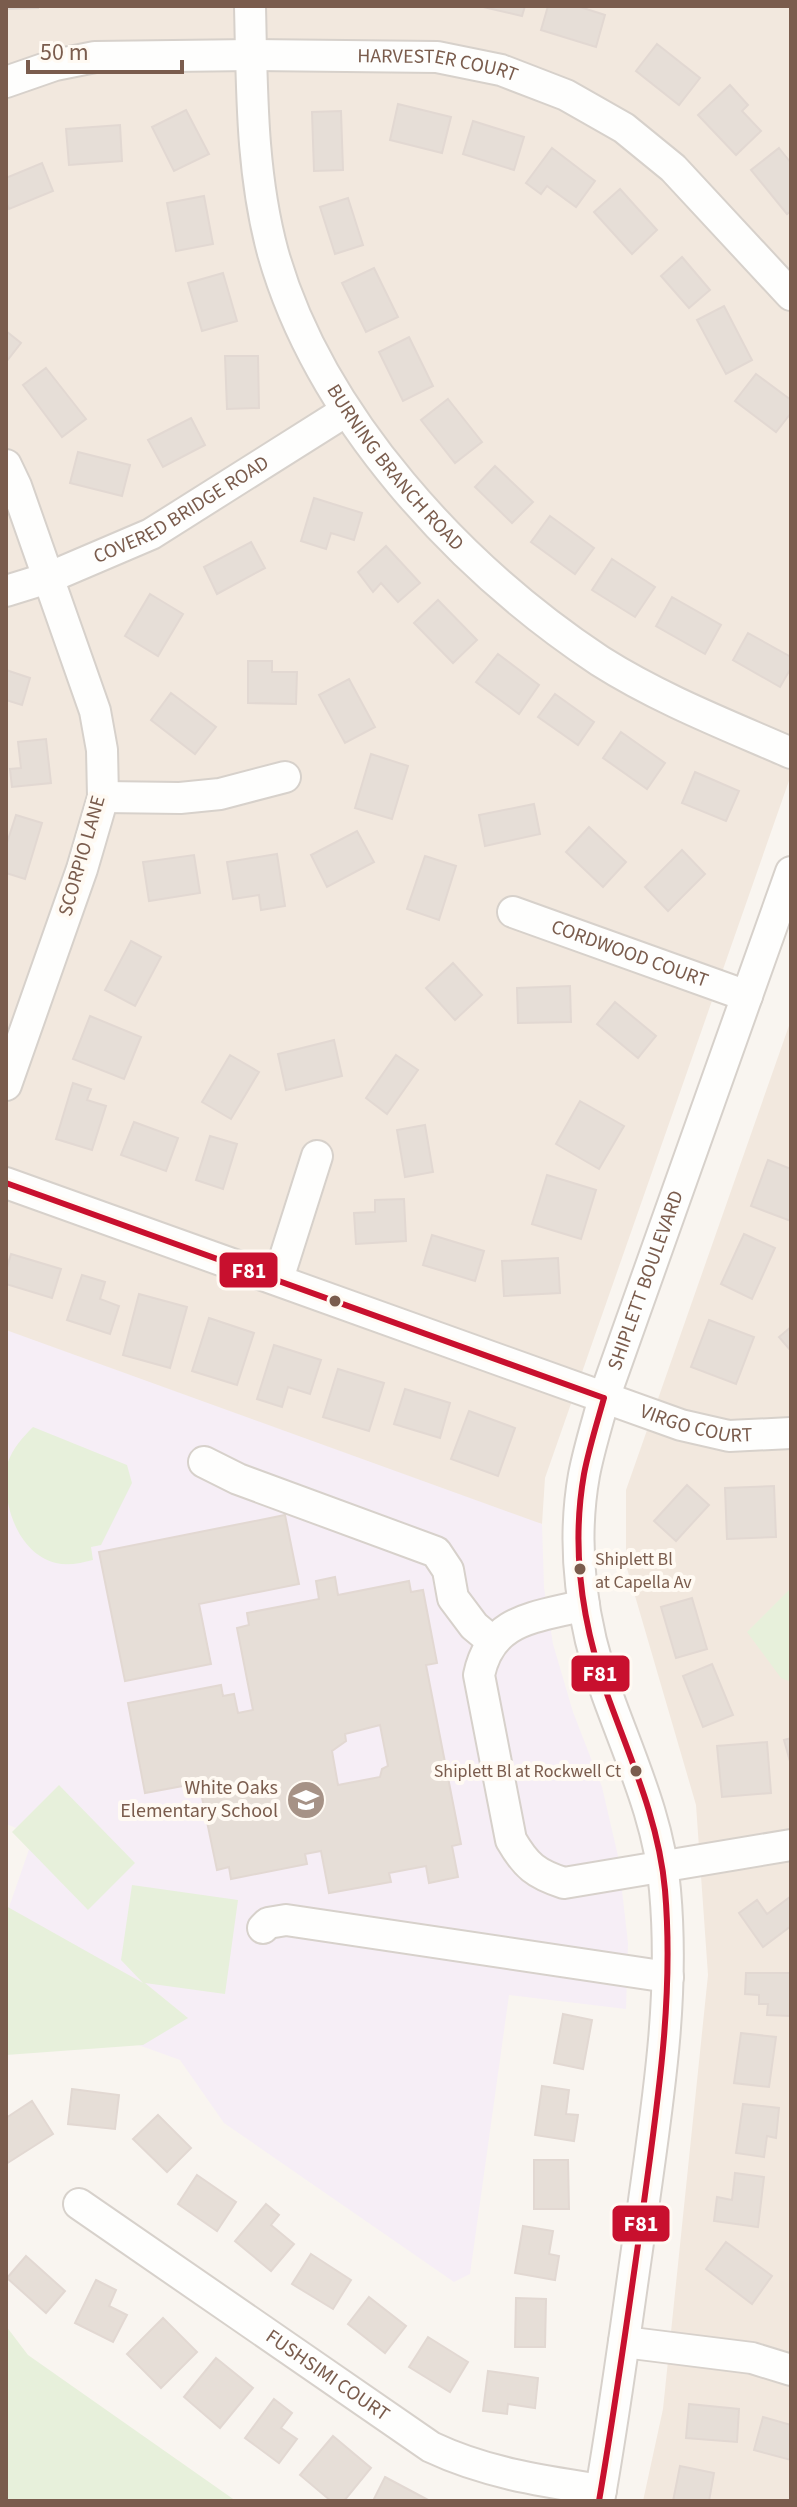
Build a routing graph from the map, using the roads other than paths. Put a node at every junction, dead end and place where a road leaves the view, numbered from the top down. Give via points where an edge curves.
1 (250, 6) edge
2 (251, 55) junction
3 (6, 82) edge
4 (791, 295) edge
5 (346, 411) junction
6 (6, 465) edge
7 (48, 578) junction
8 (6, 591) edge
9 (791, 753) edge
10 (285, 777) dead end
11 (103, 797) junction
12 (791, 872) edge
13 (513, 912) dead end
14 (747, 996) junction
15 (6, 1085) edge
16 (317, 1156) dead end
17 (6, 1183) edge
18 (278, 1279) junction
19 (604, 1398) junction
20 (791, 1433) edge
21 (204, 1462) dead end
22 (584, 1605) junction
23 (492, 1641) junction
24 (791, 1845) edge
25 (662, 1868) junction
26 (263, 1928) dead end
27 (668, 1977) junction
28 (79, 2204) dead end
29 (624, 2342) junction
30 (791, 2370) edge
31 (600, 2495) edge

1 - 2 street, BURNING BRANCH ROAD
2 - 3 street, HARVESTER COURT via 95,57
2 - 4 street, HARVESTER COURT via 437,57 501,70 566,95 624,128 673,168
2 - 5 street, BURNING BRANCH ROAD via 255,159 274,253 302,330
5 - 7 street, COVERED BRIDGE ROAD via 151,534
5 - 9 street, BURNING BRANCH ROAD via 429,517 546,622 661,696
6 - 7 street, SCORPIO LANE
7 - 8 street, COVERED BRIDGE ROAD
7 - 11 street, SCORPIO LANE via 95,711
10 - 11 street via 220,794
11 - 15 street, SCORPIO LANE
12 - 14 street, SHIPLETT BOULEVARD
13 - 14 street, CORDWOOD COURT
14 - 19 street, SHIPLETT BOULEVARD
16 - 18 street
17 - 18 street, VIRGO COURT
18 - 19 street, VIRGO COURT
19 - 20 street, VIRGO COURT via 716,1434
19 - 22 street, SHIPLETT BOULEVARD via 584,1475 579,1533
21 - 23 street via 436,1552 448,1570 453,1598
22 - 23 street via 519,1623
22 - 25 street, SHIPLETT BOULEVARD
23 - 25 street via 479,1675 511,1840 523,1860 543,1876 564,1883
24 - 25 street
25 - 27 street, SHIPLETT BOULEVARD
26 - 27 street via 286,1920
27 - 29 street, SHIPLETT BOULEVARD via 662,2075
28 - 31 street, FUSHSIMI COURT via 431,2447 492,2471
29 - 30 street via 752,2358
29 - 31 street, SHIPLETT BOULEVARD

